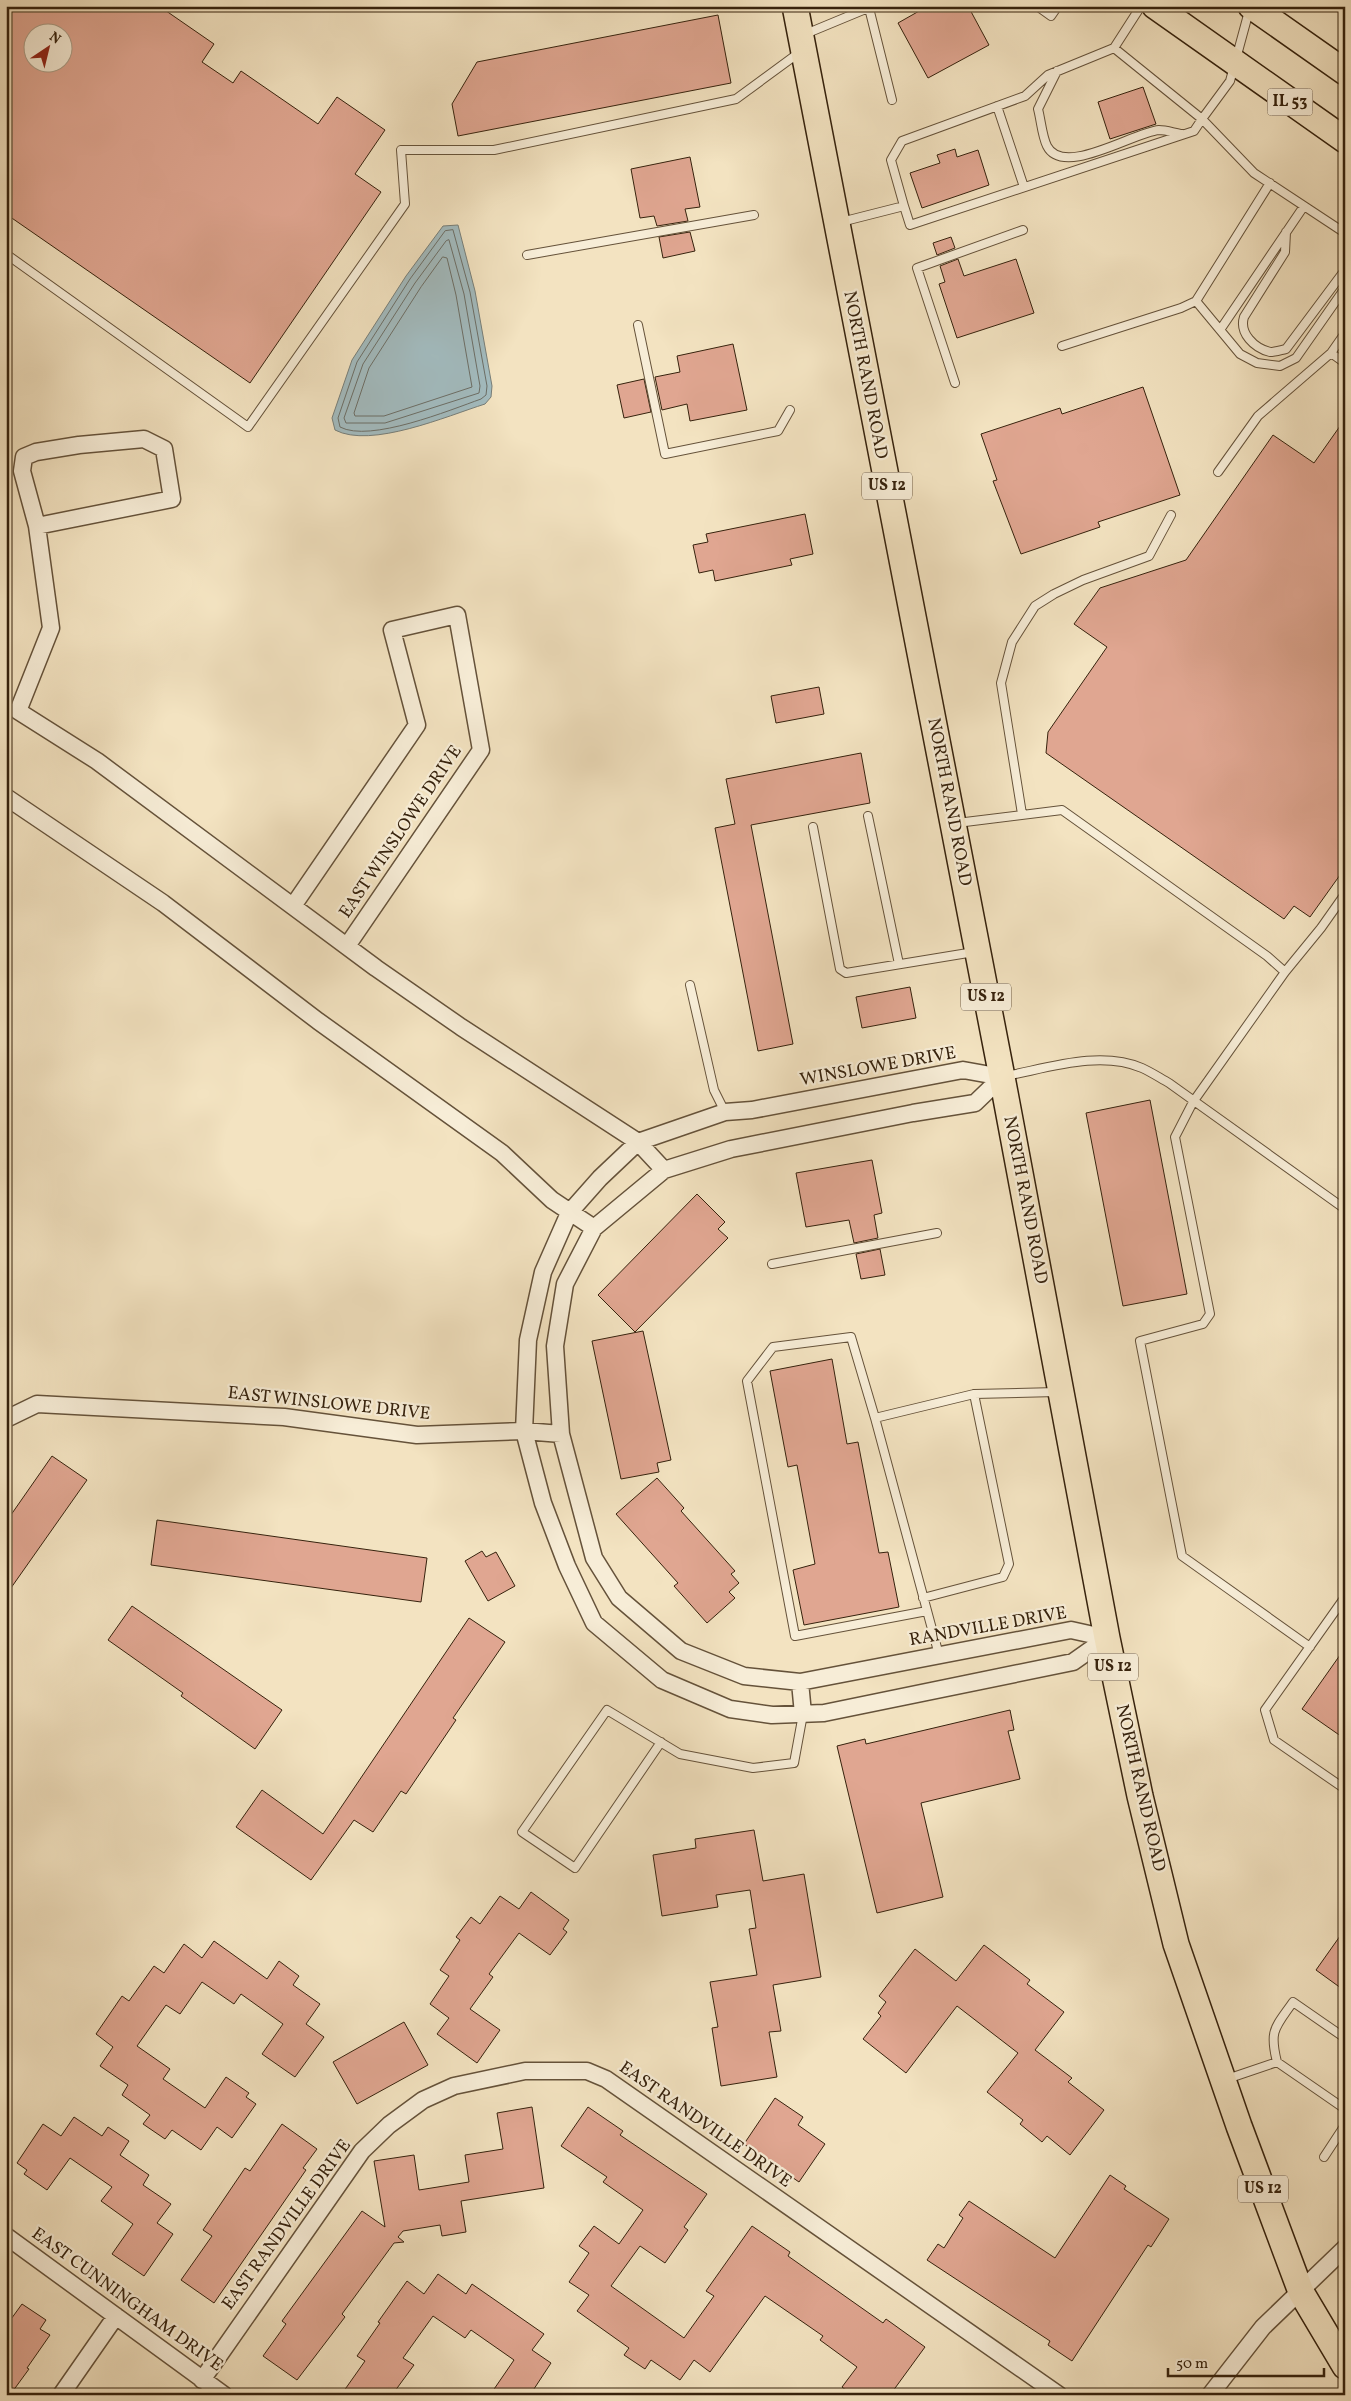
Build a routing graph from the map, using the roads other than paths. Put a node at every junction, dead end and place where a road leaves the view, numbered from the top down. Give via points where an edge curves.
1 (795, 6) edge
2 (1037, 6) edge
3 (1058, 6) edge
4 (1141, 6) edge
5 (1155, 6) edge
6 (1251, 6) edge
7 (871, 7) edge
8 (801, 44) junction
9 (1114, 48) junction
10 (1236, 63) junction
11 (1057, 71) junction
12 (1345, 72) edge
13 (892, 100) dead end
14 (997, 106) junction
15 (1202, 119) junction
16 (1185, 134) junction
17 (1345, 140) edge
18 (1270, 183) junction
19 (1024, 187) junction
20 (904, 206) junction
21 (1304, 206) junction
22 (754, 215) dead end
23 (836, 223) junction
24 (1023, 230) dead end
25 (1286, 232) junction
26 (1345, 233) edge
27 (6, 254) edge
28 (527, 255) dead end
29 (1345, 270) edge
30 (1345, 288) edge
31 (1196, 301) junction
32 (638, 325) dead end
33 (1220, 330) junction
34 (1345, 333) edge
35 (1062, 346) dead end
36 (1331, 353) junction
37 (1345, 363) edge
38 (955, 383) dead end
39 (790, 410) dead end
40 (1218, 472) dead end
41 (1171, 515) dead end
42 (37, 526) junction
43 (6, 797) edge
44 (1022, 814) junction
45 (868, 816) dead end
46 (953, 824) junction
47 (813, 827) dead end
48 (1345, 894) edge
49 (293, 906) junction
50 (347, 946) junction
51 (978, 951) junction
52 (899, 964) junction
53 (1285, 972) junction
54 (690, 986) dead end
55 (1002, 1076) junction
56 (1193, 1102) junction
57 (725, 1112) junction
58 (638, 1142) junction
59 (664, 1170) junction
60 (1345, 1209) edge
61 (569, 1213) junction
62 (594, 1228) junction
63 (937, 1233) dead end
64 (772, 1264) dead end
65 (1062, 1392) junction
66 (974, 1394) junction
67 (875, 1418) junction
68 (6, 1420) edge
69 (524, 1431) junction
70 (561, 1434) junction
71 (1345, 1597) edge
72 (924, 1598) junction
73 (927, 1611) junction
74 (1107, 1638) junction
75 (1310, 1647) junction
76 (939, 1656) junction
77 (800, 1682) junction
78 (803, 1714) junction
79 (660, 1742) junction
80 (1345, 1789) edge
81 (1345, 2038) edge
82 (1277, 2062) junction
83 (1223, 2080) junction
84 (1345, 2109) edge
85 (1345, 2126) edge
86 (1324, 2157) dead end
87 (6, 2236) edge
88 (1345, 2248) edge
89 (1301, 2292) junction
90 (116, 2316) junction
91 (1345, 2366) edge
92 (202, 2380) junction
93 (61, 2395) edge
94 (224, 2395) edge
95 (1059, 2395) edge
96 (1210, 2395) edge

1 - 8 main road, NORTH RAND ROAD / US 12
2 - 3 lane via 1051,16
4 - 9 lane
5 - 10 main road, IL 53
6 - 10 lane
6 - 12 main road
7 - 8 lane
7 - 13 lane
8 - 23 main road, NORTH RAND ROAD / US 12
8 - 27 lane via 736,99 494,150 401,150 405,204 248,427
9 - 11 lane
9 - 15 lane
10 - 15 lane via 1230,80
10 - 17 main road, IL 53
11 - 14 lane via 1025,96
11 - 16 lane via 1038,109 1047,147 1063,159 1159,130
14 - 19 lane
14 - 20 lane via 902,141 891,160
15 - 16 lane via 1194,131
15 - 18 lane via 1254,172
16 - 19 lane
18 - 21 lane
18 - 31 lane
19 - 20 lane via 910,225
20 - 23 lane
21 - 25 lane
21 - 26 lane
22 - 28 lane
23 - 46 main road, NORTH RAND ROAD / US 12
24 - 38 lane via 917,268
25 - 29 lane via 1286,252 1241,325 1259,348 1272,352 1286,349
25 - 33 lane
30 - 33 lane via 1296,358 1280,366 1256,363 1240,354
31 - 33 lane
31 - 35 lane
32 - 39 lane via 664,454 778,431
34 - 36 lane
36 - 37 lane
36 - 40 lane via 1258,416
41 - 44 lane via 1149,556 1083,580 1035,606 1012,642 1000,683
42 - 42 street via 172,500 164,449 144,439 79,445 24,457 22,471
42 - 49 street, EAST WINSLOWE DRIVE via 51,628 18,710 97,760
43 - 61 street via 163,903 318,1021 502,1153
44 - 46 lane
44 - 53 lane via 1062,810 1268,956
45 - 52 lane
46 - 51 main road, NORTH RAND ROAD / US 12
47 - 52 lane via 840,970 846,974
48 - 53 lane
49 - 50 street, EAST WINSLOWE DRIVE
49 - 50 street, EAST WINSLOWE DRIVE via 417,725 392,630 457,615 481,750
50 - 58 street, EAST WINSLOWE DRIVE via 461,1027
51 - 52 lane
51 - 55 main road, NORTH RAND ROAD / US 12
53 - 56 lane
54 - 57 lane via 714,1090
55 - 56 lane via 1103,1060 1140,1068
55 - 57 street, WINSLOWE DRIVE via 962,1070 752,1110
55 - 59 street via 974,1103 731,1149
55 - 65 main road, NORTH RAND ROAD / US 12
56 - 60 lane
56 - 75 lane via 1175,1137 1210,1314 1202,1324 1140,1341 1182,1556
57 - 58 street, WINSLOWE DRIVE
58 - 59 street, EAST WINSLOWE DRIVE
58 - 61 street, WINSLOWE DRIVE
59 - 62 street
61 - 62 street
61 - 69 street, WINSLOWE DRIVE via 544,1272 528,1340
62 - 70 street via 565,1284 556,1337
63 - 64 lane
65 - 66 lane
65 - 74 main road, NORTH RAND ROAD / US 12
66 - 67 lane
66 - 72 lane via 1009,1564 1003,1577
67 - 72 lane
67 - 73 lane via 852,1337 773,1347 748,1381 795,1636
68 - 69 street, EAST WINSLOWE DRIVE via 37,1404 284,1417 417,1436
69 - 70 street, EAST WINSLOWE DRIVE
69 - 78 street, WINSLOWE DRIVE via 543,1503 567,1566 594,1623 662,1680 730,1709 772,1715
70 - 77 street, RANDVILLE DRIVE via 594,1558 619,1598 681,1650 744,1676
71 - 75 lane
72 - 73 lane
73 - 76 lane
74 - 76 street, RANDVILLE DRIVE via 1071,1630
74 - 78 street via 1073,1662 824,1713
74 - 83 main road, NORTH RAND ROAD / US 12 via 1140,1796 1176,1944
75 - 80 lane via 1265,1710 1274,1740
76 - 77 street, RANDVILLE DRIVE
77 - 78 street
78 - 79 lane via 794,1763 753,1768 680,1754
79 - 79 lane via 607,1710 522,1832 575,1868
81 - 82 lane via 1293,2002 1276,2028 1272,2041
82 - 83 lane
82 - 84 lane
83 - 89 main road, NORTH RAND ROAD / US 12
85 - 86 lane
87 - 90 street, EAST CUNNINGHAM DRIVE
88 - 89 street
89 - 91 main road, NORTH RAND ROAD / US 12
89 - 96 street via 1263,2327
90 - 92 street, EAST CUNNINGHAM DRIVE
90 - 93 street
92 - 94 street, EAST CUNNINGHAM DRIVE
92 - 95 street, EAST RANDVILLE DRIVE via 362,2152 389,2125 423,2100 454,2086 525,2071 587,2071 606,2079

